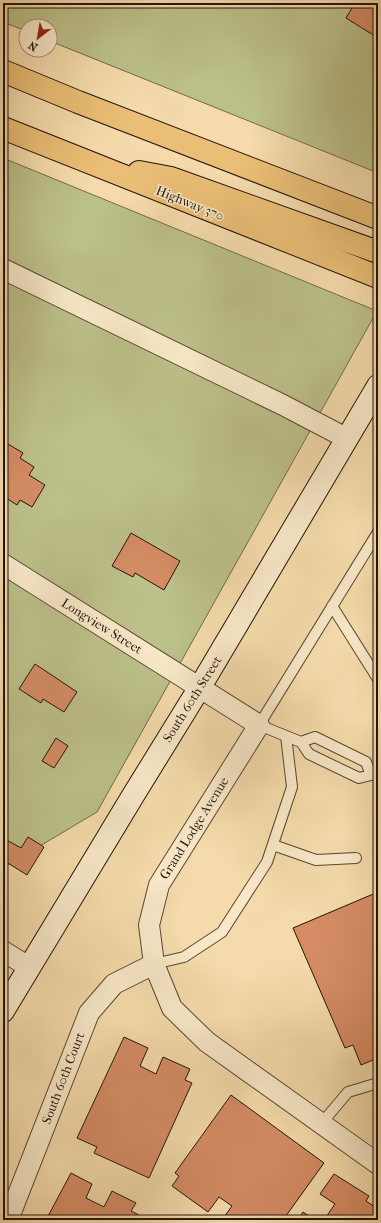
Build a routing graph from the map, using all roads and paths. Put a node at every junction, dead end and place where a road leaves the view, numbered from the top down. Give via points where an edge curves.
1 (3, 71) edge
2 (3, 128) edge
3 (89, 162) junction
4 (378, 218) edge
5 (378, 252) edge
6 (3, 269) edge
7 (378, 277) edge
8 (378, 386) edge
9 (346, 438) junction
10 (378, 532) edge
11 (3, 564) edge
12 (332, 606) junction
13 (378, 679) edge
14 (200, 687) junction
15 (259, 724) junction
16 (286, 736) junction
17 (301, 742) junction
18 (375, 775) edge
19 (273, 845) junction
20 (356, 858) dead end
21 (3, 951) edge
22 (154, 964) junction
23 (29, 967) junction
24 (3, 1011) edge
25 (378, 1083) edge
26 (321, 1124) junction
27 (378, 1164) edge
28 (8, 1220) edge

1 - 4 highway
2 - 3 highway, Highway 370
3 - 5 highway via 171,178
3 - 7 highway, Highway 370
6 - 9 street
8 - 9 street, South 60th Street
9 - 14 street, South 60th Street
10 - 12 lane
11 - 14 street, Longview Street
12 - 13 lane
12 - 15 lane
14 - 15 street
14 - 23 street, South 60th Street
15 - 16 lane
15 - 22 street, Grand Lodge Avenue via 159,885 149,925
16 - 17 lane
16 - 19 lane via 292,787
17 - 18 lane via 309,754 359,778
17 - 18 lane via 315,737 366,762
19 - 20 lane via 316,860
19 - 22 lane via 267,862 222,932 184,957
21 - 23 street
22 - 26 street, Grand Lodge Avenue via 172,1008 207,1042
22 - 28 street, South 60th Court via 114,984 89,1013
23 - 24 street, South 60th Street
25 - 26 lane via 348,1092
26 - 27 street, Grand Lodge Avenue

